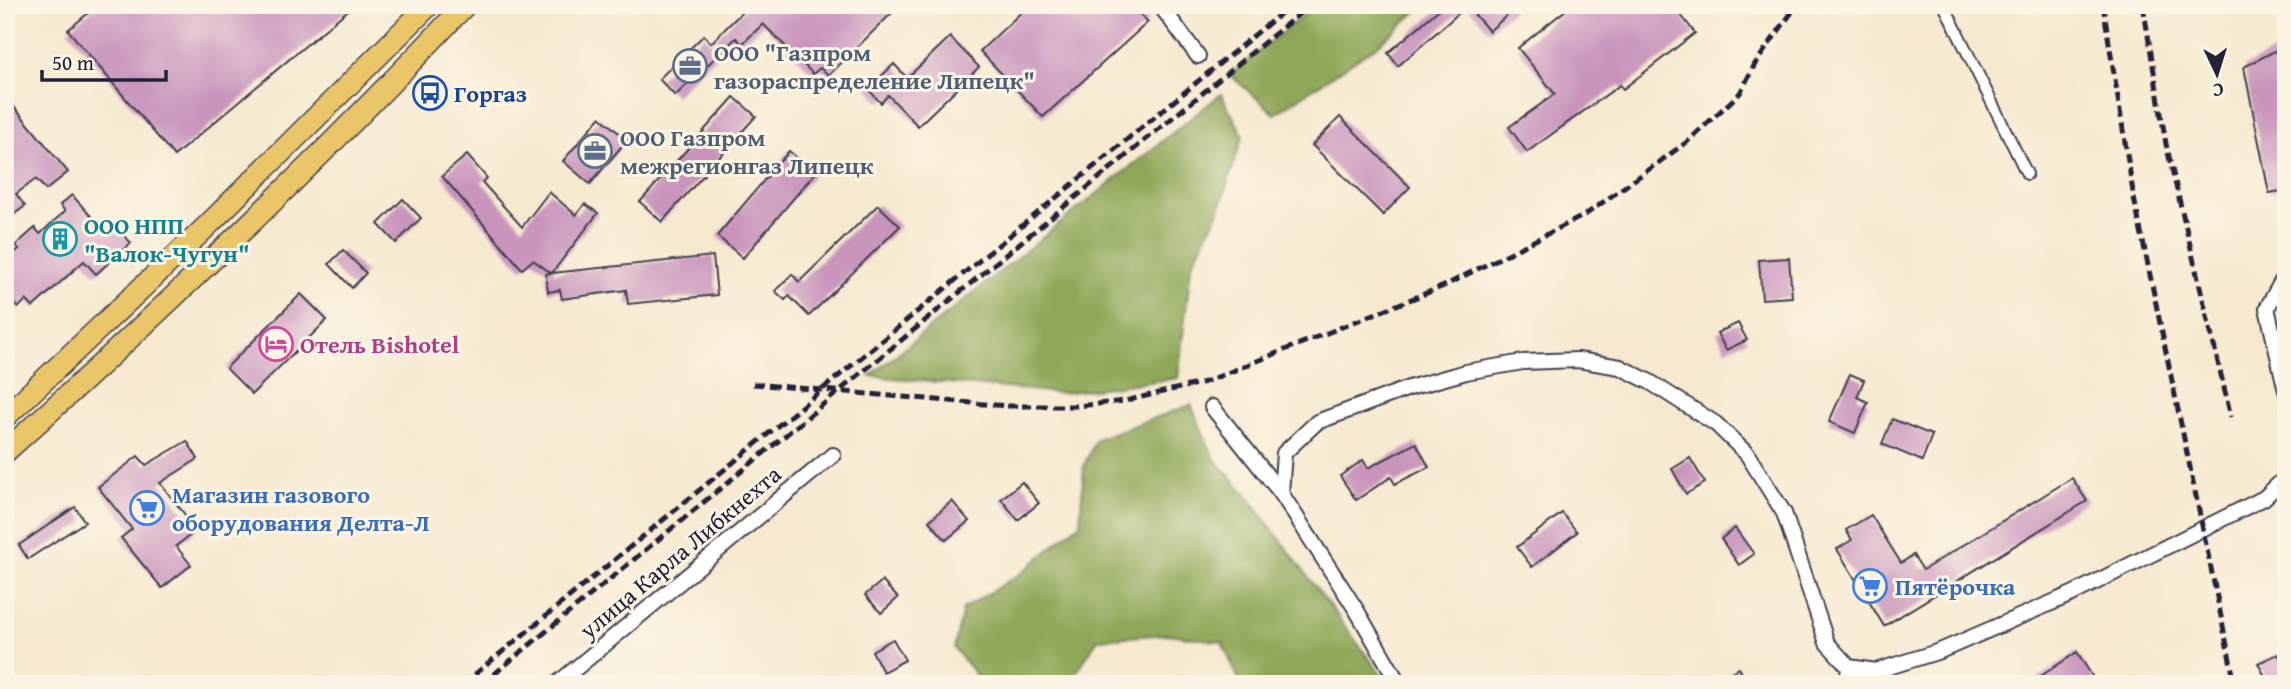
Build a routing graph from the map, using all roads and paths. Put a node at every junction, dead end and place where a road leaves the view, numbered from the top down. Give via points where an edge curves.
1 (429, 5) edge
2 (465, 5) edge
3 (1160, 5) edge
4 (1944, 5) edge
5 (1198, 57) dead end
6 (2027, 174) dead end
7 (204, 229) junction
8 (220, 252) junction
9 (2286, 274) edge
10 (117, 310) junction
11 (134, 334) junction
12 (2286, 391) edge
13 (1212, 407) dead end
14 (5, 417) edge
15 (5, 452) edge
16 (833, 455) dead end
17 (2286, 477) edge
18 (1281, 493) junction
19 (1849, 667) junction
20 (557, 684) edge
21 (1399, 684) edge
22 (1847, 684) edge

1 - 7 main road
2 - 8 main road via 380,96
3 - 5 street
4 - 6 street
7 - 8 street
7 - 10 main road
8 - 11 main road
9 - 12 street via 2267,308
10 - 11 street
10 - 14 main road
11 - 15 main road
13 - 18 street
16 - 20 street, улица Карла Либкнехта
17 - 19 street via 2264,498 2060,600 1940,651 1877,671
18 - 19 street via 1284,453 1317,422 1409,388 1523,362 1578,360 1620,367 1716,424 1747,454 1784,513 1827,643
18 - 21 street
19 - 22 street

